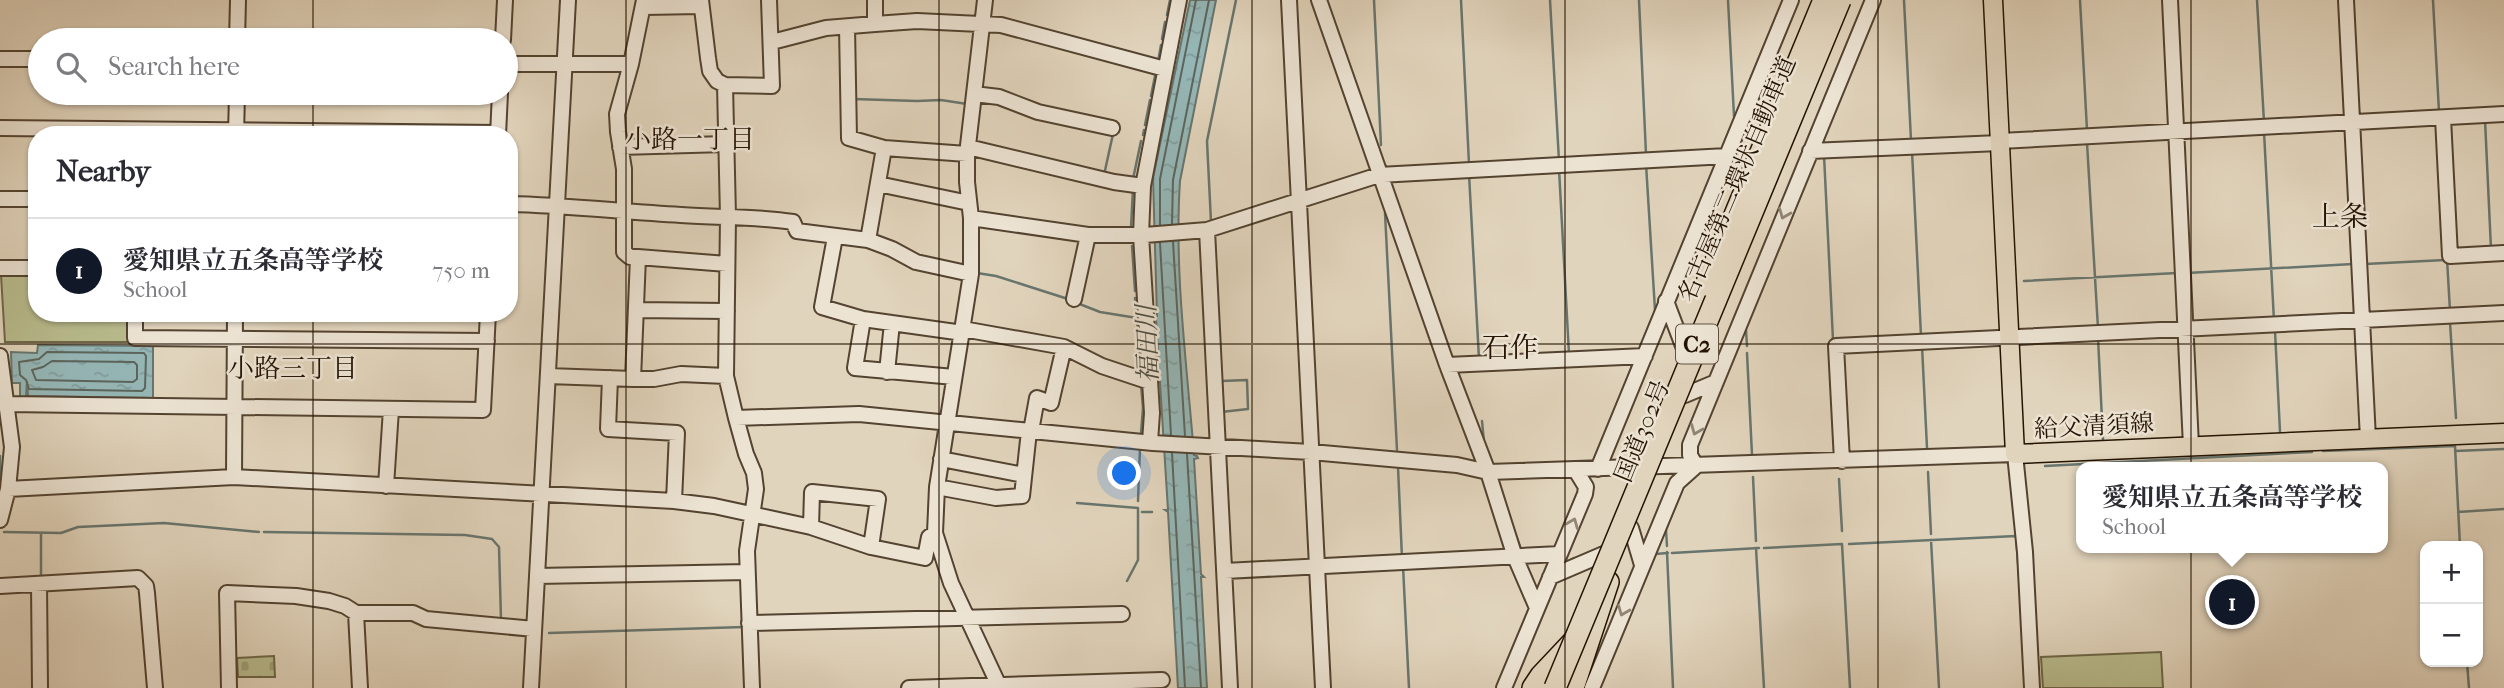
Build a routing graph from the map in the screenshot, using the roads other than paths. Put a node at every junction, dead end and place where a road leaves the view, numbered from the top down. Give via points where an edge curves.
1 (238, 0) edge
2 (505, 0) edge
3 (568, 0) edge
4 (769, 0) edge
5 (875, 0) edge
6 (985, 0) edge
7 (1179, 0) edge
8 (1289, 0) edge
9 (1319, 0) edge
10 (1791, 0) edge
11 (1824, 0) edge
12 (1840, 0) edge
13 (1848, 0) edge
14 (1873, 0) edge
15 (1993, 0) edge
16 (2170, 0) edge
17 (2346, 0) edge
18 (644, 3) edge
19 (701, 3) edge
20 (982, 22) junction
21 (875, 23) junction
22 (847, 27) junction
23 (237, 28) edge
24 (504, 28) edge
25 (772, 43) junction
26 (0, 59) edge
27 (28, 59) edge
28 (518, 64) edge
29 (631, 64) junction
30 (564, 65) junction
31 (1165, 69) junction
32 (725, 85) junction
33 (974, 94) junction
34 (237, 105) edge
35 (499, 105) edge
36 (2504, 114) edge
37 (2443, 118) junction
38 (2352, 122) junction
39 (236, 126) edge
40 (498, 126) edge
41 (0, 128) edge
42 (28, 128) edge
43 (1112, 128) dead end
44 (2176, 132) junction
45 (2000, 142) junction
46 (726, 144) junction
47 (620, 147) junction
48 (884, 148) junction
49 (967, 150) junction
50 (1810, 151) junction
51 (1727, 156) junction
52 (1379, 175) junction
53 (878, 184) junction
54 (1143, 186) junction
55 (0, 199) edge
56 (28, 199) edge
57 (1298, 201) junction
58 (518, 204) edge
59 (557, 205) junction
60 (624, 211) junction
61 (970, 211) junction
62 (728, 217) junction
63 (1207, 230) junction
64 (1088, 235) junction
65 (1143, 235) junction
66 (835, 237) junction
67 (867, 240) junction
68 (2504, 253) edge
69 (639, 257) junction
70 (727, 264) junction
71 (0, 268) edge
72 (28, 268) edge
73 (971, 274) junction
74 (1074, 299) dead end
75 (1667, 301) junction
76 (636, 310) junction
77 (727, 311) junction
78 (2504, 313) edge
79 (863, 319) junction
80 (2362, 320) junction
81 (135, 322) edge
82 (235, 322) edge
83 (488, 322) edge
84 (892, 323) junction
85 (2186, 328) junction
86 (963, 331) junction
87 (2009, 337) junction
88 (235, 339) junction
89 (487, 341) junction
90 (1064, 347) junction
91 (0, 356) edge
92 (1645, 356) junction
93 (1447, 365) junction
94 (887, 372) junction
95 (1693, 375) junction
96 (548, 376) junction
97 (726, 376) junction
98 (954, 377) junction
99 (610, 378) junction
100 (633, 379) junction
101 (1150, 382) junction
102 (1716, 382) junction
103 (1685, 395) junction
104 (6, 404) junction
105 (235, 407) junction
106 (391, 409) junction
107 (736, 418) junction
108 (947, 423) junction
109 (1030, 431) junction
110 (2504, 433) edge
111 (2368, 439) junction
112 (1153, 443) junction
113 (2192, 446) junction
114 (1218, 447) junction
115 (1311, 452) junction
116 (2015, 454) junction
117 (941, 460) junction
118 (1842, 461) junction
119 (1696, 466) junction
120 (1656, 467) junction
121 (1575, 469) junction
122 (1598, 469) junction
123 (1488, 472) junction
124 (1024, 475) junction
125 (234, 477) junction
126 (386, 486) junction
127 (937, 486) junction
128 (8, 489) junction
129 (542, 494) junction
130 (674, 501) junction
131 (1, 511) edge
132 (752, 514) junction
133 (811, 527) junction
134 (935, 533) junction
135 (1627, 537) junction
136 (872, 547) junction
137 (1560, 554) junction
138 (1516, 557) junction
139 (1642, 565) junction
140 (1317, 567) junction
141 (1225, 571) junction
142 (747, 572) junction
143 (537, 576) junction
144 (1550, 577) junction
145 (1608, 582) junction
146 (39, 584) junction
147 (0, 586) edge
148 (1537, 608) junction
149 (356, 613) junction
150 (1122, 614) dead end
151 (968, 617) junction
152 (749, 623) junction
153 (1590, 624) junction
154 (534, 629) junction
155 (1162, 680) dead end
156 (1000, 686) edge
157 (40, 688) edge
158 (155, 688) edge
159 (229, 688) edge
160 (360, 688) edge
161 (531, 688) edge
162 (752, 688) edge
163 (909, 688) edge
164 (918, 688) edge
165 (1230, 688) edge
166 (1323, 688) edge
167 (1504, 688) edge
168 (1533, 688) edge
169 (1540, 688) edge
170 (1555, 688) edge
171 (1564, 688) edge
172 (1573, 688) edge
173 (1592, 688) edge
174 (2032, 688) edge

1 - 23 street
2 - 24 street
3 - 30 street
4 - 25 street
5 - 21 street
6 - 20 street
7 - 31 street
8 - 57 street
9 - 52 street
10 - 51 street
11 - 169 highway, 名古屋第二環状自動車道 / C2, bridge
12 - 170 highway, 名古屋第二環状自動車道 / C2, bridge
13 - 95 highway, 国道302号
14 - 50 street
15 - 45 main road, 給父清須線
16 - 44 street
17 - 38 street
18 - 19 street
18 - 29 street
19 - 32 street via 710,71
20 - 21 street
20 - 31 street
20 - 33 street
21 - 22 street
22 - 25 street
22 - 48 street via 849,138
25 - 32 street via 772,86
26 - 27 street
28 - 30 street
29 - 30 street
29 - 47 street via 617,114
30 - 59 street
31 - 54 street
32 - 46 street
33 - 43 street
33 - 49 street
34 - 39 street
35 - 40 street
36 - 37 street
37 - 38 street
37 - 68 street via 2450,256
38 - 44 street
38 - 80 street
41 - 42 street
44 - 45 street
44 - 85 street
45 - 50 street
45 - 87 main road, 給父清須線
46 - 47 street
46 - 62 street
47 - 60 street
48 - 49 street
48 - 53 street
49 - 54 street
49 - 61 street
50 -> 102 street
51 - 52 street
51 - 75 street
52 - 57 street
52 - 93 street
53 - 61 street
53 - 67 street
54 - 65 street
55 - 56 street
57 - 63 street
57 - 115 street
58 - 59 street
59 - 60 street
59 - 96 street
60 - 62 street
60 - 69 street via 624,252
61 - 64 street
61 - 73 street
62 - 66 street via 793,222 797,232
62 - 70 street
63 - 65 street
63 - 114 street
64 - 65 street
64 - 74 street
65 - 101 street
66 - 67 street
66 - 79 street via 822,307
67 - 73 street via 916,262
69 - 70 street
69 - 76 street
70 - 77 street
71 - 72 street
73 - 86 street
75 - 92 street
75 - 95 street
76 - 77 street
76 - 100 street
77 - 97 street
78 - 80 street
79 - 84 street
79 - 94 street via 855,368
80 - 85 street
80 - 111 street
81 - 88 street via 135,338
82 - 88 street
83 - 89 street
84 - 86 street
84 - 94 street
85 - 87 street
85 - 113 street
86 - 90 street
86 - 98 street
87 - 116 main road, 給父清須線
87 - 118 street via 1836,346
88 - 89 street
88 - 105 street
89 - 106 street via 483,410
90 - 101 street
90 - 109 street via 1051,403 1037,398
91 - 104 street
92 - 93 street
92 - 122 street
93 - 123 street
94 - 98 street
95 - 103 highway, 国道302号
96 - 99 street
96 - 129 street
97 - 100 street
97 - 107 street
98 - 108 street
99 - 100 street
99 - 130 street via 608,429 677,433
101 - 112 street
102 - 103 street
102 -> 119 street via 1690,445
103 - 120 highway, 国道302号
104 - 105 street
104 - 128 street via 12,447
105 - 106 street
105 - 125 street
106 - 126 street
107 - 108 street via 859,414
107 - 132 street via 755,481
108 - 109 street
108 - 117 street
109 - 112 street
109 - 124 street
110 - 111 main road, 給父清須線
111 - 113 main road, 給父清須線
112 - 114 street
113 - 116 main road, 給父清須線
114 - 115 street
114 - 141 street
115 - 123 street
115 - 140 street
116 - 118 street
116 - 174 street
117 - 124 street
117 - 127 street
118 - 119 street
119 - 120 street
119 - 139 street via 1677,483
120 - 122 street
120 - 135 highway, 国道302号
121 - 122 street
121 - 123 street
137 -> 121 street via 1585,494 1586,487
123 - 138 street
124 - 127 street via 1021,496 996,498
125 - 126 street
125 - 128 street
126 - 129 street
127 - 134 street
128 - 131 street
129 - 130 street
129 - 143 street
130 - 132 street
132 - 133 street
132 - 142 street
133 - 136 street
133 - 136 street via 812,492 878,499
134 - 136 street via 929,537 925,558
134 - 151 street
135 - 139 street
135 - 144 street
135 - 145 highway, 国道302号
137 - 138 street
137 - 144 street
138 - 140 street
138 - 148 street
139 -> 173 street
140 - 141 street
140 - 166 street
141 - 165 street
142 - 143 street
142 - 152 street
143 - 154 street
144 - 148 street
145 - 153 highway, 国道302号
145 - 172 highway
146 - 147 street
146 - 157 street
146 - 158 street via 142,581 147,593
148 - 167 street
149 - 154 street via 413,613 426,619
149 - 159 street via 296,596 227,593
149 - 160 street
150 - 151 street
151 - 152 street
151 - 156 street
152 - 162 street
153 - 168 highway
153 - 171 highway, 国道302号
154 - 161 street
155 - 156 street
156 - 164 street
163 - 164 street

